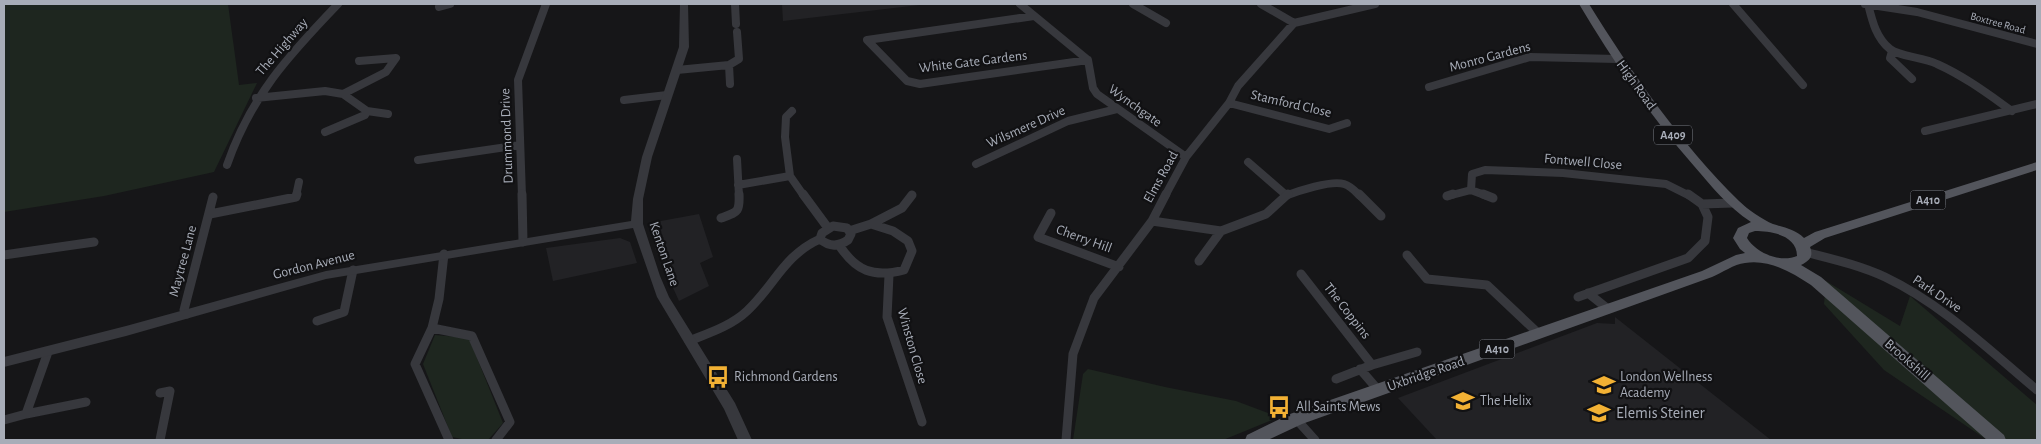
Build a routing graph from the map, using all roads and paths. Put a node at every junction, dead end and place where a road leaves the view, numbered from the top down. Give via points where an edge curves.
1 (338, 4) edge
2 (450, 4) edge
3 (546, 4) edge
4 (684, 4) edge
5 (735, 4) edge
6 (1020, 4) edge
7 (1134, 4) edge
8 (1261, 4) edge
9 (1376, 4) edge
10 (1584, 4) edge
11 (1733, 4) edge
12 (1866, 4) edge
13 (439, 7) dead end
14 (1034, 16) junction
15 (1166, 23) dead end
16 (1294, 23) junction
17 (2037, 44) edge
18 (1892, 50) junction
19 (1618, 59) junction
20 (1088, 60) junction
21 (359, 62) dead end
22 (729, 65) junction
23 (676, 70) junction
24 (1912, 79) dead end
25 (730, 84) dead end
26 (1429, 86) dead end
27 (1803, 86) dead end
28 (343, 94) junction
29 (667, 95) junction
30 (256, 98) junction
31 (624, 100) dead end
32 (1228, 103) junction
33 (2037, 104) edge
34 (1117, 109) junction
35 (367, 111) junction
36 (792, 111) dead end
37 (2012, 112) junction
38 (388, 114) dead end
39 (1347, 124) dead end
40 (1925, 131) dead end
41 (325, 132) dead end
42 (520, 145) junction
43 (1186, 157) junction
44 (737, 158) dead end
45 (418, 160) dead end
46 (1248, 162) dead end
47 (976, 164) dead end
48 (227, 165) dead end
49 (2037, 166) edge
50 (790, 176) junction
51 (299, 182) dead end
52 (738, 185) junction
53 (1471, 190) junction
54 (912, 195) dead end
55 (1286, 195) junction
56 (213, 196) dead end
57 (1447, 196) dead end
58 (1493, 198) dead end
59 (1702, 204) junction
60 (1734, 204) junction
61 (1051, 213) dead end
62 (210, 214) junction
63 (1382, 216) dead end
64 (721, 218) dead end
65 (1152, 220) junction
66 (637, 224) junction
67 (871, 224) junction
68 (1766, 226) junction
69 (828, 228) junction
70 (1745, 228) junction
71 (849, 231) junction
72 (1221, 231) junction
73 (1788, 234) junction
74 (1820, 235) junction
75 (820, 240) junction
76 (94, 242) dead end
77 (523, 242) junction
78 (839, 245) junction
79 (1743, 252) junction
80 (1803, 252) junction
81 (444, 254) junction
82 (4, 255) edge
83 (1408, 255) dead end
84 (1199, 261) dead end
85 (1786, 263) junction
86 (1119, 267) junction
87 (353, 270) junction
88 (1301, 274) dead end
89 (889, 275) junction
90 (1816, 280) junction
91 (1588, 293) junction
92 (1578, 297) dead end
93 (1608, 309) junction
94 (187, 314) junction
95 (317, 321) dead end
96 (432, 328) junction
97 (1540, 334) junction
98 (688, 341) junction
99 (48, 352) junction
100 (1417, 352) dead end
101 (4, 362) edge
102 (1372, 365) junction
103 (1360, 370) junction
104 (1336, 379) dead end
105 (2037, 390) edge
106 (1379, 391) junction
107 (160, 393) dead end
108 (86, 402) dead end
109 (26, 414) junction
110 (1296, 419) junction
111 (4, 420) edge
112 (922, 422) dead end
113 (160, 440) edge
114 (449, 440) edge
115 (496, 440) edge
116 (745, 440) edge
117 (1066, 440) edge
118 (1254, 440) edge
119 (1315, 440) edge
120 (1998, 440) edge

1 - 30 street, The Highway via 282,62
2 - 13 street
3 - 42 street, Drummond Drive via 518,80
4 - 23 street, Kenton Lane via 684,47
5 - 22 street via 739,59
6 - 14 street
7 - 15 street
8 - 16 street
9 - 16 street
10 - 19 main road, High Road / A409
11 - 27 street
12 - 17 street, Boxtree Road via 1917,12
12 - 18 street via 1876,31
14 - 20 street
14 - 20 street, White Gate Gardens via 867,40 907,80 920,84
16 - 32 street, Elms Road via 1238,86
18 - 24 street via 1890,58
18 - 37 street via 1926,58 1964,76
19 - 26 street, Monro Gardens via 1530,57
19 - 60 main road, High Road / A409 via 1673,135
20 - 34 street, Wynchgate via 1093,88
21 - 28 street via 396,58 386,72
22 - 23 street
22 - 25 street
23 - 29 street, Kenton Lane
28 - 30 street via 325,91
28 - 35 street
29 - 31 street
29 - 66 street, Kenton Lane via 641,182
30 - 48 street, The Highway
32 - 39 street, Stamford Close via 1329,129
32 - 43 street, Elms Road
33 - 37 street
34 - 43 street, Wynchgate
34 - 47 street, Wilsmere Drive via 1068,121
35 - 38 street
35 - 41 street via 365,115
36 - 50 street via 786,117 785,137
37 - 40 street
42 - 45 street
42 - 77 street, Drummond Drive
43 - 65 street, Elms Road
44 - 52 street
46 - 55 street
49 - 74 main road, A410
50 - 52 street
50 - 69 street
51 - 62 street via 296,197
52 - 64 street via 740,208
53 - 57 street
53 - 58 street
53 - 59 street, Fontwell Close via 1472,174 1485,170 1563,173 1666,184
54 - 67 street via 902,208
55 - 63 street via 1328,184 1343,184 1352,188
55 - 72 street via 1266,214
56 - 62 street
59 - 60 street
59 - 91 street via 1708,217 1705,241 1688,258
60 - 68 main road, High Road / A409
60 - 70 main road, High Road / A409
61 - 86 street, Cherry Hill via 1038,237
62 - 94 street, Maytree Lane via 184,310
65 - 72 street
65 - 86 street, Elms Road
66 - 77 street, Gordon Avenue
66 - 98 street, Kenton Lane via 654,276
67 - 71 street
67 - 89 street via 893,231 908,241 912,251 904,270
68 - 70 main road
68 - 73 main road
69 - 71 street via 843,227
69 - 75 street
70 - 79 main road via 1740,232
71 - 78 street via 848,240
72 - 84 street
73 - 74 main road, A410
73 - 80 main road, Brookshill
74 - 80 main road, A410
75 - 78 street
75 - 98 street via 786,261 745,313
76 - 82 street
77 - 81 street, Gordon Avenue
78 - 89 street via 854,265
79 - 85 main road, Uxbridge Road / A410
79 - 93 main road, Uxbridge Road / A410 via 1708,274
80 - 85 main road
80 - 90 main road, Brookshill
80 - 105 street, Park Drive via 1861,267 1902,287 1941,312
81 - 87 street, Gordon Avenue
81 - 96 street
83 - 97 street via 1427,278 1487,285
85 - 90 main road, Brookshill
86 - 117 street, Elms Road via 1094,298 1073,354
87 - 94 street, Gordon Avenue
87 - 95 street via 344,312
88 - 102 street, The Coppins
89 - 112 street, Winston Close via 887,317
90 - 120 main road, Brookshill
91 - 92 street
91 - 93 street
93 - 97 main road, Uxbridge Road / A410
94 - 99 street, Gordon Avenue
96 - 114 street via 415,364
96 - 115 street via 472,336 510,422
97 - 106 main road, Uxbridge Road / A410
98 - 116 street, Kenton Lane via 730,407
99 - 101 street, Gordon Avenue
99 - 109 street
100 - 102 street
102 - 103 street
103 - 104 street
103 - 106 street
106 - 110 main road, Uxbridge Road / A410
107 - 113 street via 170,391
108 - 109 street
109 - 111 street
110 - 118 main road, Uxbridge Road / A410
110 - 119 street

